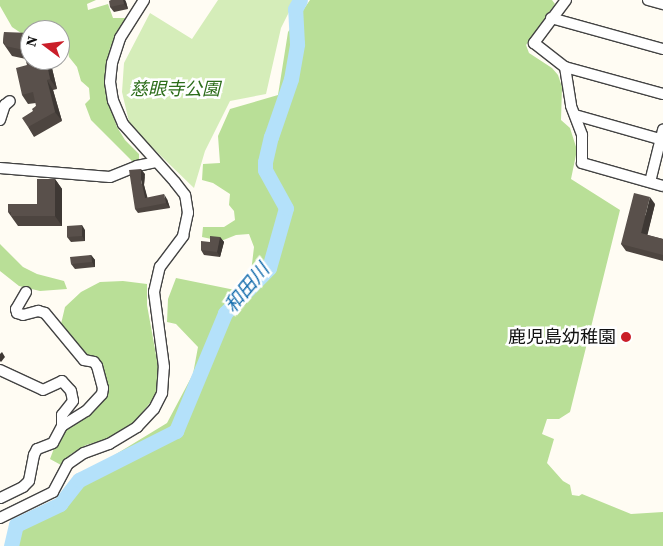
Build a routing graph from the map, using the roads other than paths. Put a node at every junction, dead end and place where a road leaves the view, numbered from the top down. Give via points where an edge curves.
1 (144, 0) edge
2 (566, 0) edge
3 (648, 0) edge
4 (663, 4) edge
5 (551, 18) junction
6 (663, 49) edge
7 (565, 67) junction
8 (663, 94) edge
9 (10, 101) dead end
10 (574, 115) junction
11 (0, 117) edge
12 (662, 137) edge
13 (156, 162) junction
14 (0, 168) edge
15 (650, 182) junction
16 (663, 186) edge
17 (26, 292) dead end
18 (0, 370) edge
19 (62, 426) junction
20 (0, 498) edge
21 (0, 518) edge

1 - 13 street via 115,50 111,91 122,124
2 - 5 street
3 - 4 street
5 - 6 street
5 - 7 street via 534,43
7 - 8 street
7 - 10 street
9 - 11 street
10 - 12 street
10 - 15 street via 582,134 582,163
12 - 15 street
13 - 14 street via 110,177
13 - 21 street via 185,195 188,213 183,236 160,267 154,292 164,367 159,401 137,427 68,464 53,492
15 - 16 street
17 - 19 street via 16,309 18,313 45,313 84,360 94,362 103,388 102,394 86,411
18 - 19 street via 43,390 62,381 66,384 73,401 62,415
19 - 20 street via 53,443 37,449 29,481

